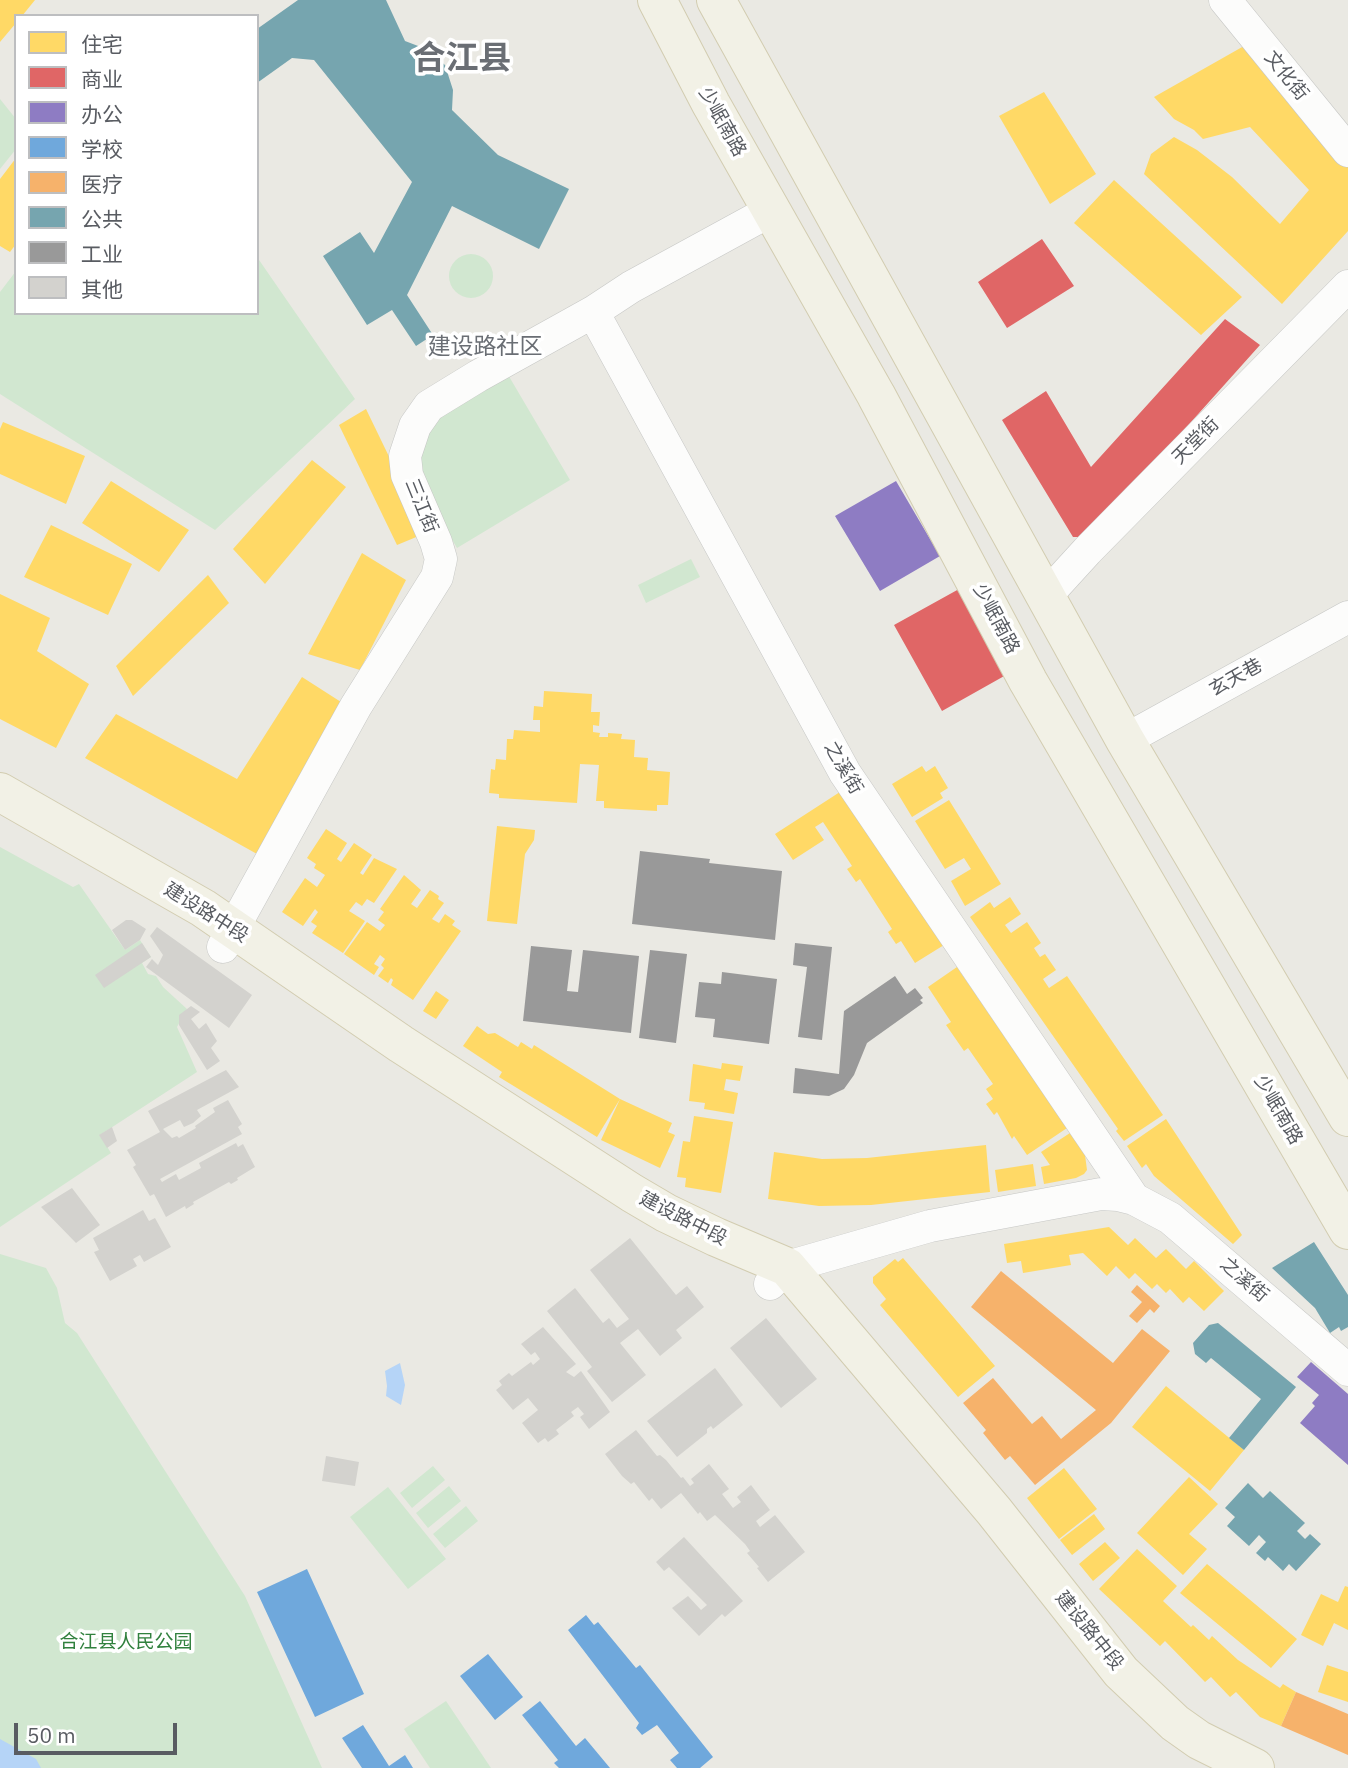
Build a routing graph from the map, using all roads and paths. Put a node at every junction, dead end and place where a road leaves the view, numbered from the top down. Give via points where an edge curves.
1 (657, 0) edge
2 (716, 0) edge
3 (1225, 0) edge
4 (760, 80) junction
5 (711, 104) junction
6 (1348, 151) edge
7 (772, 210) junction
8 (1348, 286) edge
9 (593, 312) junction
10 (1045, 597) junction
11 (1348, 617) edge
12 (1125, 740) junction
13 (0, 792) edge
14 (0, 817) edge
15 (1238, 929) junction
16 (229, 938) junction
17 (1190, 957) junction
18 (1348, 1117) edge
19 (1133, 1199) junction
20 (1348, 1230) edge
21 (778, 1275) junction
22 (1348, 1370) edge
23 (1207, 1768) edge
24 (1255, 1768) edge

1 - 5 main road, 少岷南路
2 - 4 main road
3 - 6 street, 文化街
4 - 5 main road via 750,75 728,78
4 - 10 main road
5 - 7 main road, 少岷南路
7 - 9 street, 三江街
7 - 17 main road, 少岷南路 via 1028,681
8 - 10 street, 天堂街
9 - 16 street, 三江街 via 429,406 415,426 405,456 407,475 436,542 441,559 437,577 356,706
9 - 19 street, 之溪街 via 845,773
10 - 12 main road
11 - 12 street, 玄天巷
12 - 15 main road
13 - 16 main road, 建设路中段 via 203,908
14 - 16 main road, 建设路中段
15 - 17 main road via 1232,948 1223,955
15 - 18 main road
16 - 21 main road, 建设路中段 via 582,1193 673,1244
17 - 20 main road, 少岷南路
19 - 21 street, 之溪街 via 1101,1194 930,1226
19 - 22 street, 之溪街 via 1160,1211 1189,1233
21 - 23 main road, 建设路中段 via 816,1334 1109,1690 1168,1744
21 - 24 main road, 建设路中段 via 994,1511 1121,1672 1183,1728

